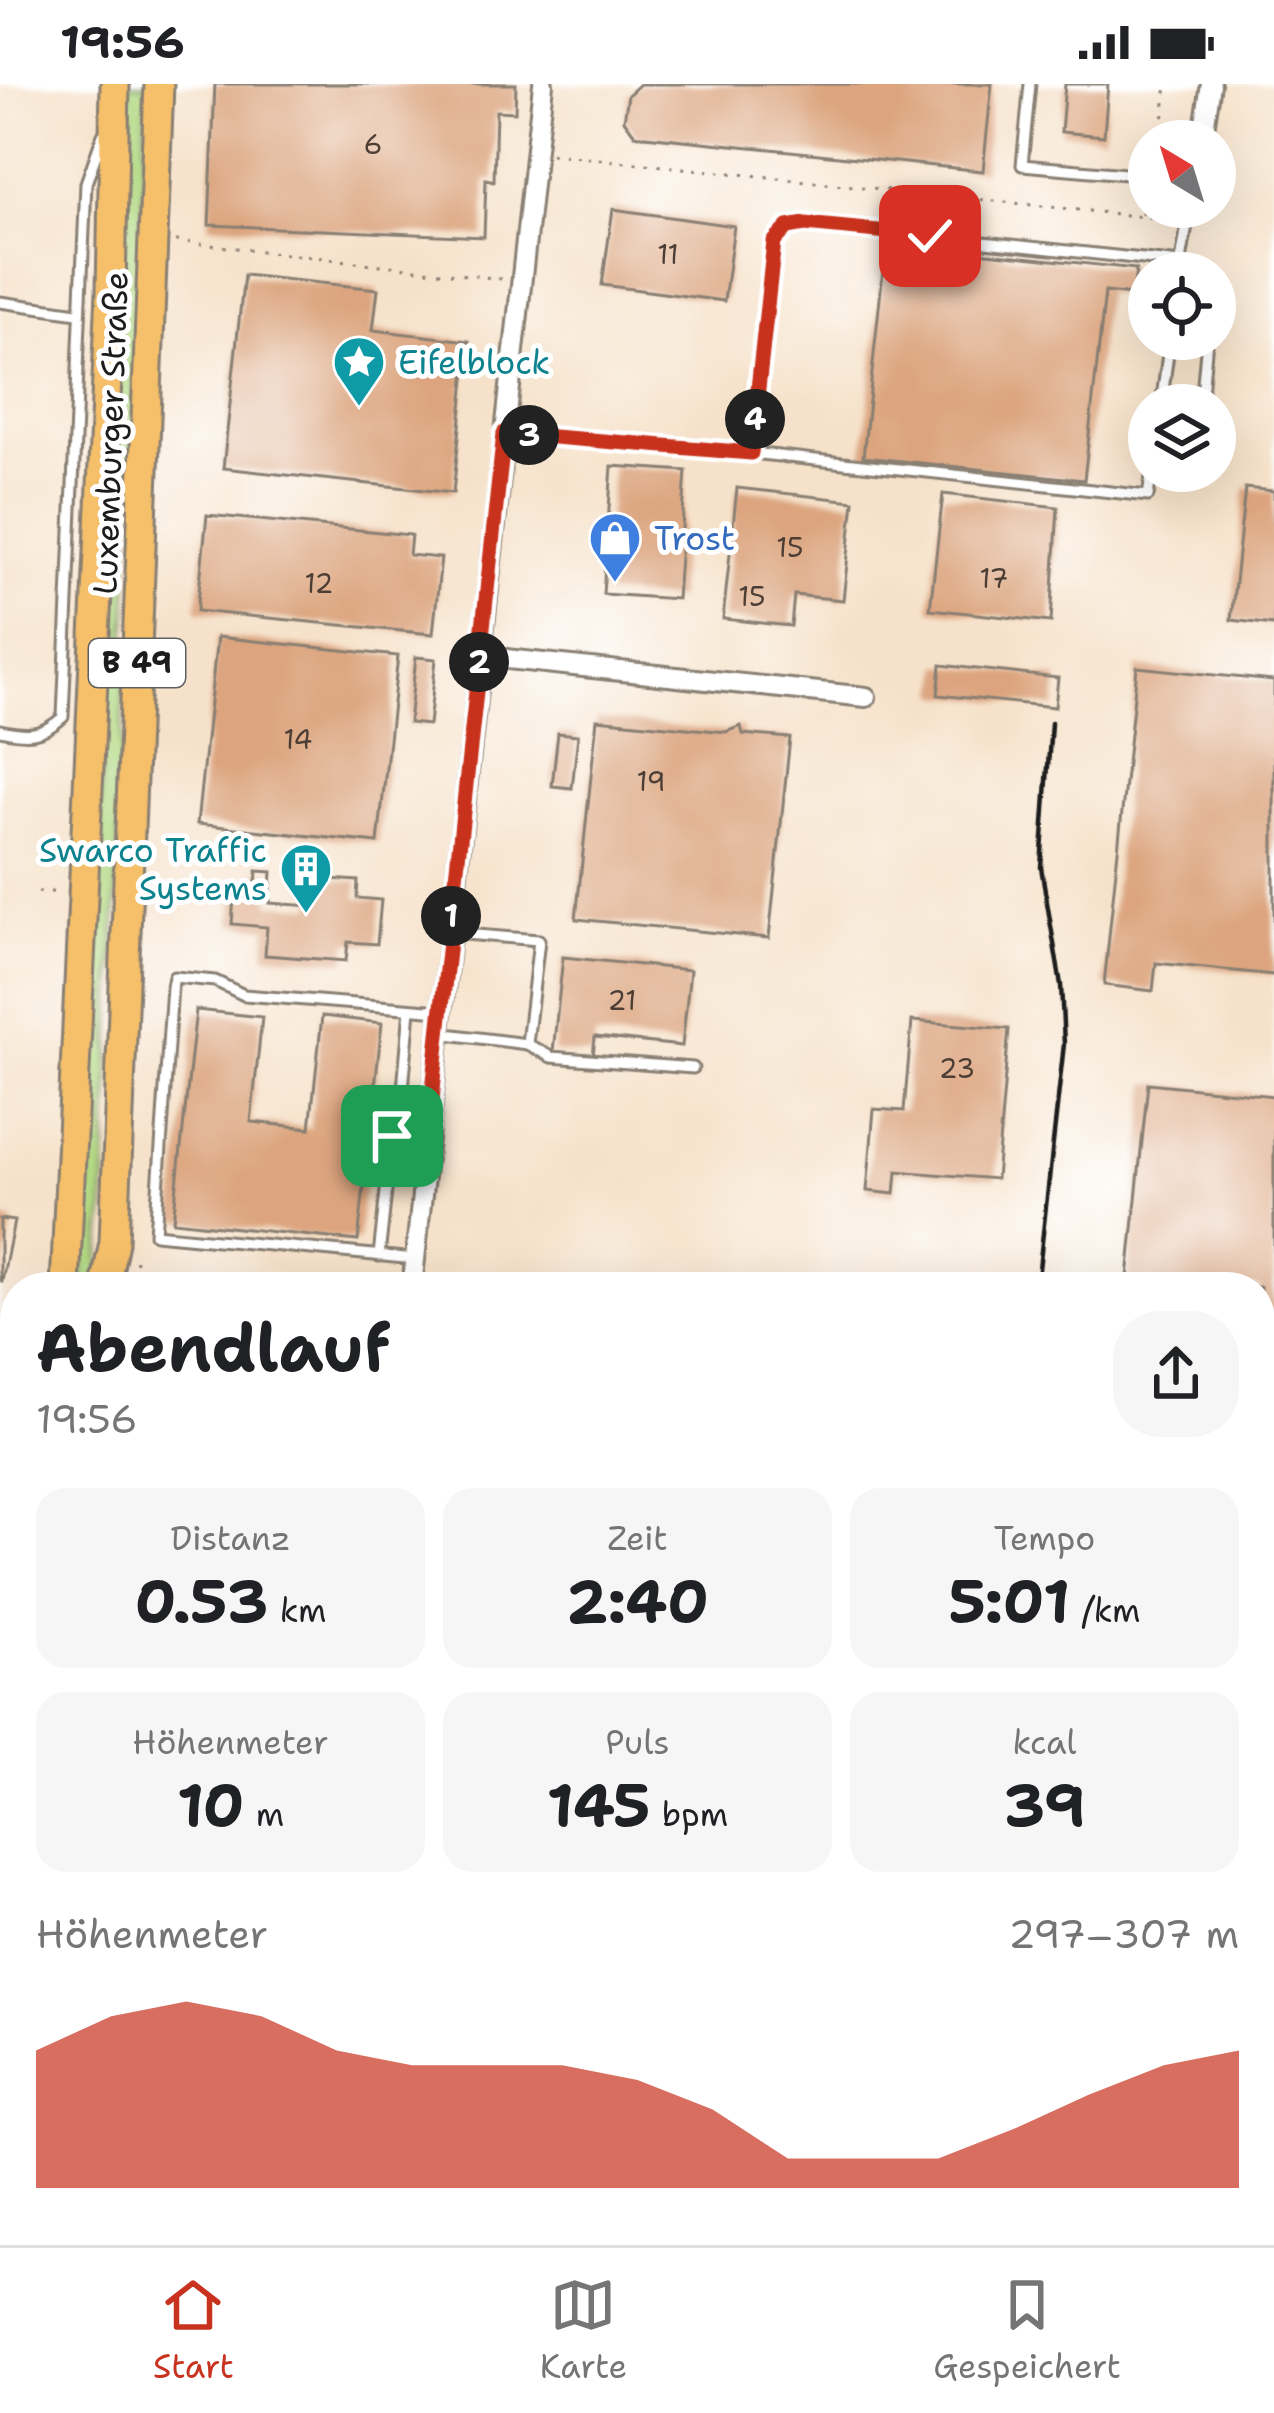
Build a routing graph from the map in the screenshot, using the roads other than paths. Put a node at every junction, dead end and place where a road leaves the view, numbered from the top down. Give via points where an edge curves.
1 (159, 84) edge
2 (543, 84) edge
3 (1030, 84) edge
4 (1211, 84) edge
5 (115, 93) edge
6 (1205, 120) edge
7 (1128, 174) edge
8 (1128, 263) edge
9 (0, 302) edge
10 (78, 313) junction
11 (504, 433) junction
12 (751, 453) junction
13 (1149, 492) edge
14 (479, 656) junction
15 (866, 697) dead end
16 (0, 730) edge
17 (450, 933) junction
18 (410, 1009) junction
19 (441, 1011) junction
20 (439, 1033) junction
21 (526, 1045) junction
22 (693, 1068) dead end
23 (400, 1124) junction
24 (429, 1127) junction
25 (114, 1242) junction
26 (379, 1256) junction
27 (415, 1259) junction
28 (66, 1272) edge
29 (108, 1272) edge
30 (116, 1272) edge
31 (414, 1272) edge

1 - 25 main road, Luxemburger Straße / B 49
2 - 11 street
3 - 7 lane via 1022,165
4 - 6 street
5 - 10 lane via 86,183
5 - 28 main road, Luxemburger Straße / B 49
8 - 12 lane via 788,227 774,242
9 - 10 lane
10 - 16 lane via 63,717 27,736
11 - 12 lane
11 - 14 street
12 - 13 lane
14 - 15 street
14 - 17 street
17 - 19 street
17 - 21 lane via 538,940
18 - 19 lane
18 - 23 lane
18 - 26 lane via 244,995 173,977 155,1234
19 - 20 street
20 - 21 lane
20 - 24 street
21 - 22 lane via 551,1057
23 - 24 lane
23 - 26 lane via 390,1142
24 - 27 street
25 - 29 main road, Luxemburger Straße / B 49
25 - 30 street
26 - 27 lane
27 - 31 street

